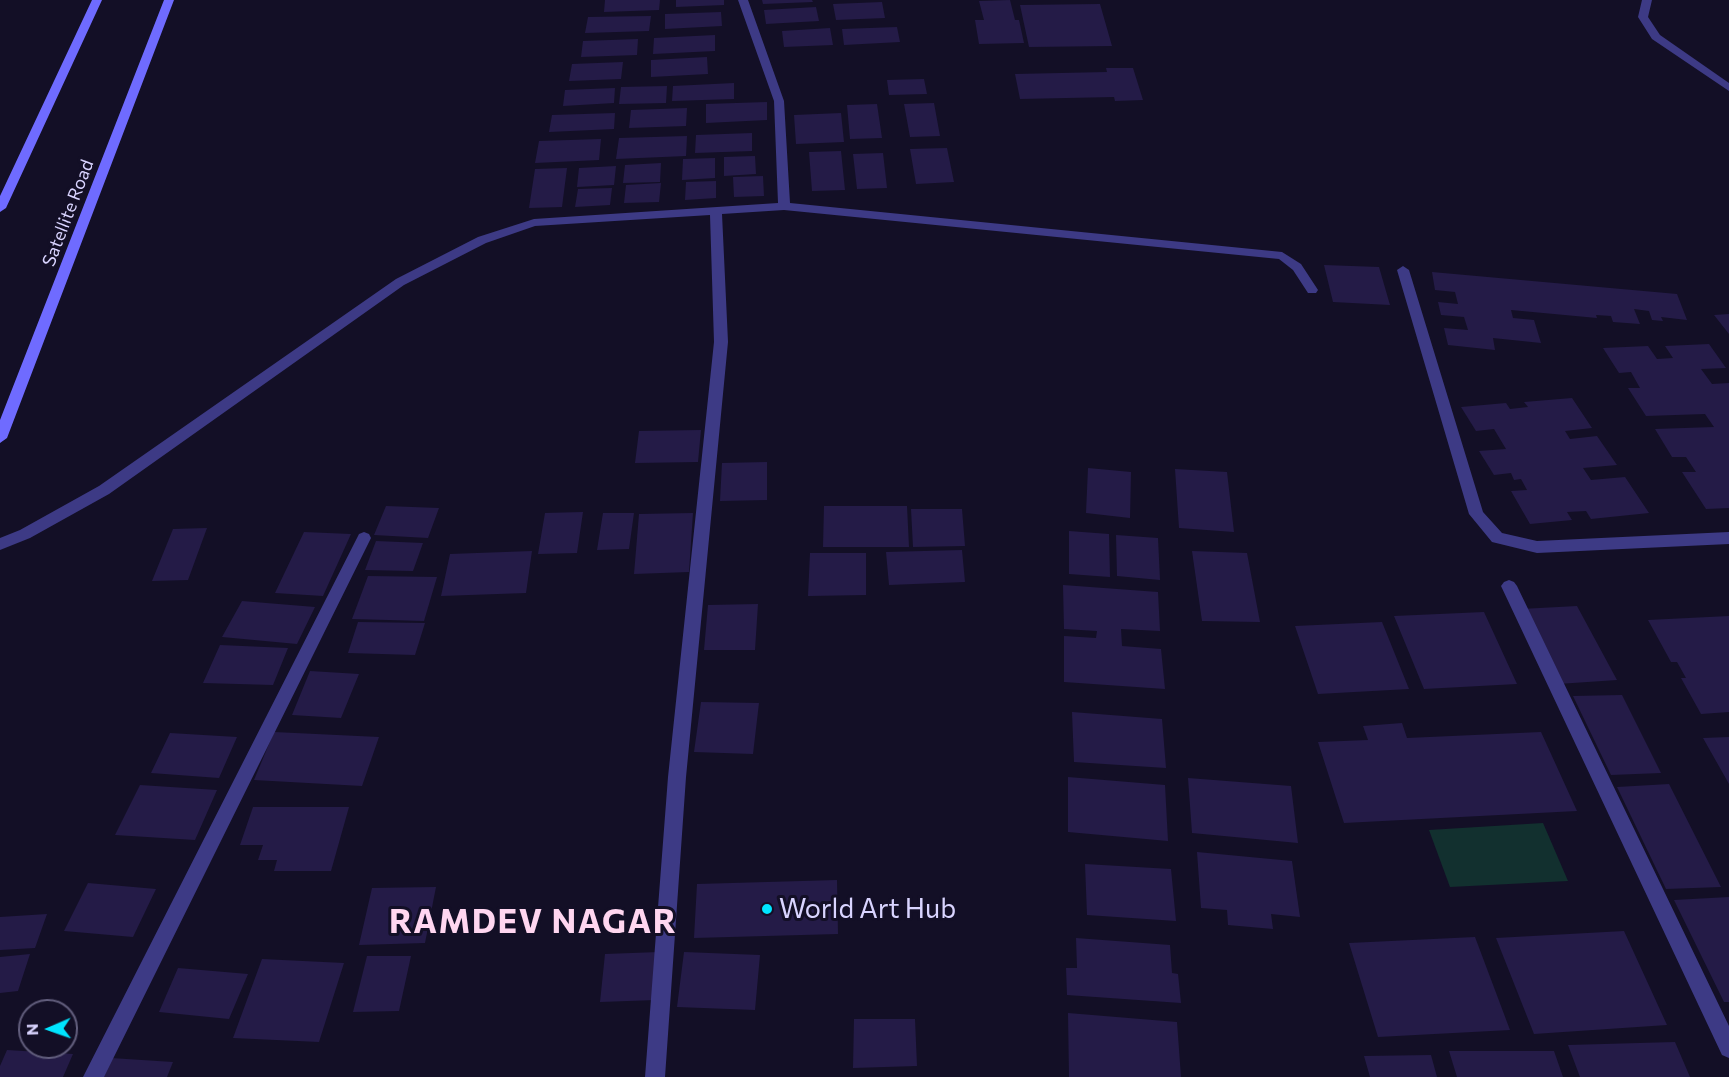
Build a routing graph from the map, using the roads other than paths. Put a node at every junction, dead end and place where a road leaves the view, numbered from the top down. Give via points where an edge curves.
1 (97, 0) edge
2 (169, 0) edge
3 (742, 0) edge
4 (1647, 0) edge
5 (1729, 88) edge
6 (784, 206) junction
7 (0, 208) edge
8 (716, 210) junction
9 (1403, 270) dead end
10 (1312, 290) dead end
11 (0, 438) edge
12 (364, 538) dead end
13 (1729, 538) edge
14 (0, 544) edge
15 (1509, 586) dead end
16 (1729, 1048) edge
17 (93, 1077) edge
18 (655, 1077) edge

1 - 7 main road
2 - 11 main road, Satellite Road
3 - 6 street via 779,101
4 - 5 street via 1643,17 1656,37
6 - 8 street
6 - 10 street via 1282,256 1297,267
8 - 14 street via 534,223 482,240 400,282 104,490
8 - 18 street via 721,342 677,777
9 - 13 street via 1476,514 1497,538 1537,547
12 - 17 street
15 - 16 street

